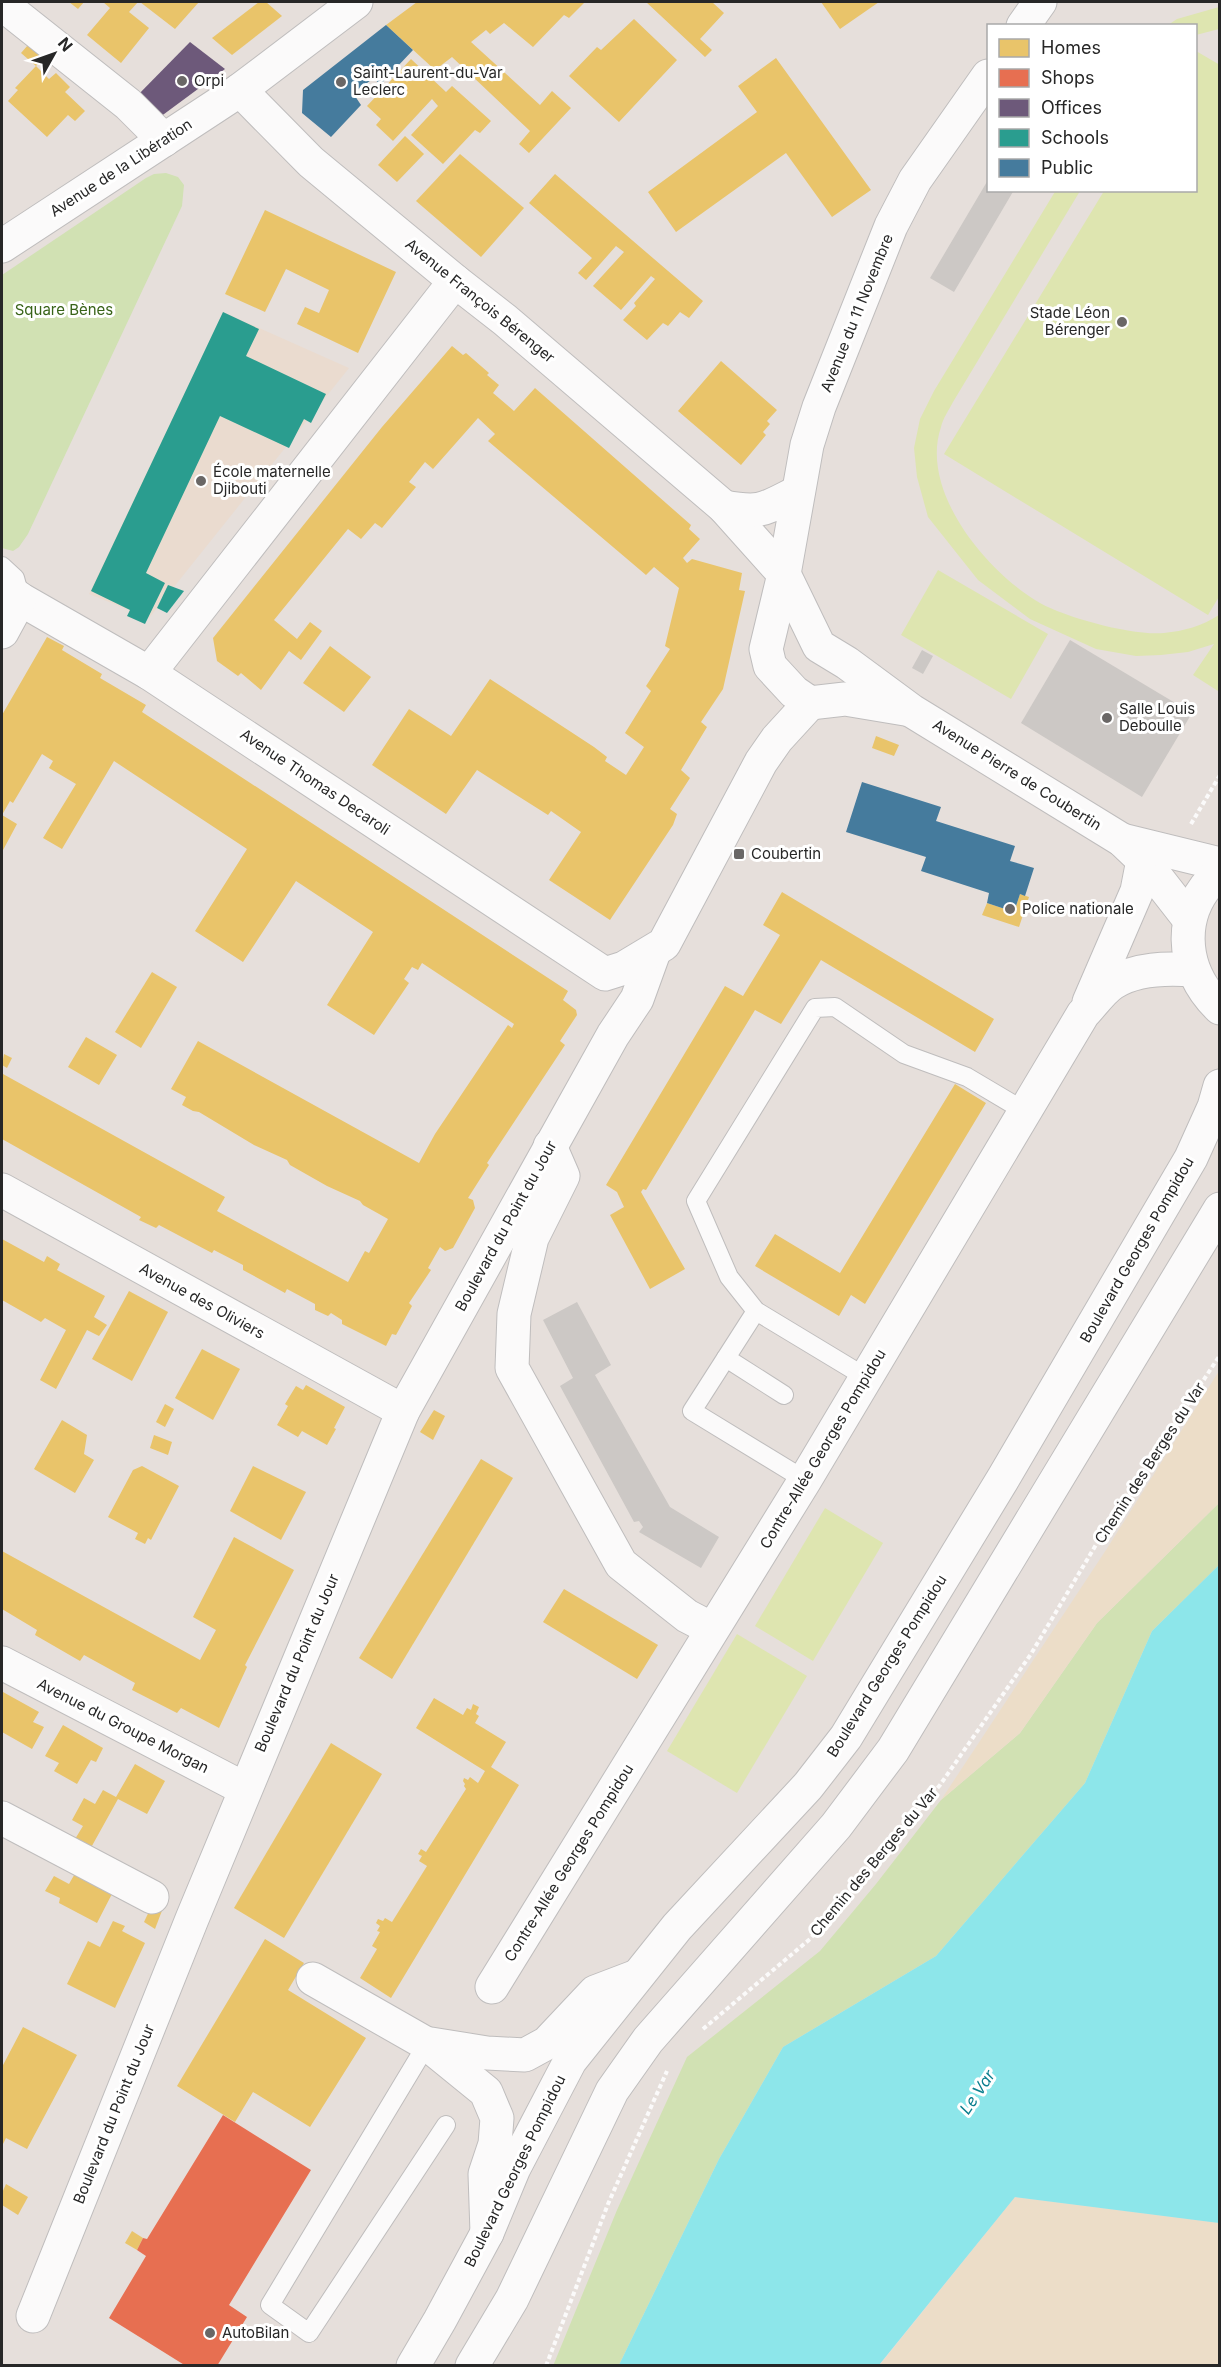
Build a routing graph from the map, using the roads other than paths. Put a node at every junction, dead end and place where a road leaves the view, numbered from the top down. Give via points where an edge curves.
1 (356, 2) edge
2 (1040, 2) edge
3 (2, 4) edge
4 (1024, 24) edge
5 (987, 77) edge
6 (240, 90) junction
7 (164, 140) junction
8 (2, 246) edge
9 (454, 281) junction
10 (798, 492) junction
11 (724, 507) junction
12 (2, 566) edge
13 (784, 574) junction
14 (11, 593) edge
15 (2, 632) edge
16 (819, 646) junction
17 (768, 657) junction
18 (149, 673) junction
19 (810, 703) junction
20 (912, 711) junction
21 (1132, 850) junction
22 (1220, 864) edge
23 (1220, 872) edge
24 (1189, 919) junction
25 (654, 952) junction
26 (1192, 970) junction
27 (605, 974) junction
28 (1220, 1008) edge
29 (1083, 1014) junction
30 (613, 1035) junction
31 (1220, 1086) edge
32 (1026, 1112) junction
33 (550, 1146) junction
34 (2, 1190) edge
35 (1220, 1209) edge
36 (756, 1311) junction
37 (726, 1358) junction
38 (867, 1378) junction
39 (784, 1395) dead end
40 (403, 1411) junction
41 (805, 1480) junction
42 (712, 1629) junction
43 (2, 1663) edge
44 (245, 1789) junction
45 (2, 1818) edge
46 (152, 1897) dead end
47 (637, 1976) junction
48 (313, 1979) dead end
49 (492, 1987) dead end
50 (427, 2044) junction
51 (446, 2125) dead end
52 (487, 2233) junction
53 (33, 2316) dead end
54 (413, 2366) edge
55 (472, 2366) edge

1 - 6 street, Avenue de la Libération
2 - 4 street
3 - 7 street via 128,104
5 - 10 street, Avenue du 11 Novembre via 915,180 891,226 819,407
6 - 7 street, Avenue de la Libération
6 - 9 street, Avenue François Bérenger via 311,162
7 - 8 street, Avenue de la Libération
9 - 11 street, Avenue François Bérenger
9 - 18 street
10 - 11 street via 762,510
10 - 13 street, Avenue du 11 Novembre
11 - 13 street, Avenue François Bérenger
12 - 14 lane via 15,578
13 - 16 street
13 - 17 street via 766,649
14 - 15 street
14 - 18 street, Avenue Thomas Decaroli
16 - 17 street
16 - 19 street
16 - 20 street, Avenue Pierre de Coubertin
17 - 19 street via 782,681
18 - 27 street, Avenue Thomas Decaroli
19 - 20 street, Avenue Pierre de Coubertin via 845,699
19 - 25 street, Boulevard du Point du Jour via 761,762 664,944
20 - 21 street, Avenue Pierre de Coubertin
21 - 22 street, Avenue Pierre de Coubertin
21 - 24 street, Avenue Pierre de Coubertin
21 - 29 street via 1137,891
23 - 24 street via 1197,898
24 - 26 street via 1187,945
25 - 27 street, Boulevard du Point du Jour
25 - 30 street, Boulevard du Point du Jour via 637,999
26 - 28 street via 1200,986
26 - 29 street, Contre-Allée Georges Pompidou via 1136,973 1112,983
27 - 30 street via 612,1003
29 - 32 street, Contre-Allée Georges Pompidou
30 - 33 street, Boulevard du Point du Jour
31 - 47 street, Boulevard Georges Pompidou via 1191,1158 846,1737 808,1786 677,1927
32 - 36 lane via 967,1077 904,1054 835,1007 815,1008 696,1201 729,1277
32 - 38 street, Contre-Allée Georges Pompidou
33 - 40 street, Boulevard du Point du Jour
33 - 42 street via 563,1176 532,1239 514,1314 512,1368 621,1564 687,1616
34 - 40 street, Avenue des Oliviers
35 - 55 street via 893,1750 836,1826 648,2040 612,2091 512,2299
36 - 37 lane
36 - 38 lane
37 - 39 lane
37 - 41 lane via 692,1411
38 - 41 street, Contre-Allée Georges Pompidou
40 - 44 street, Boulevard du Point du Jour
41 - 42 street, Contre-Allée Georges Pompidou
42 - 49 street, Contre-Allée Georges Pompidou
43 - 44 street, Avenue du Groupe Morgan
44 - 53 street, Boulevard du Point du Jour
45 - 46 street
47 - 50 street via 595,1992 547,2043 525,2055
47 - 52 street, Boulevard Georges Pompidou via 570,2061 514,2168
48 - 50 street
50 - 51 lane via 270,2305 309,2333
50 - 52 street via 486,2092 497,2118 495,2144 484,2174
52 - 54 street, Boulevard Georges Pompidou

